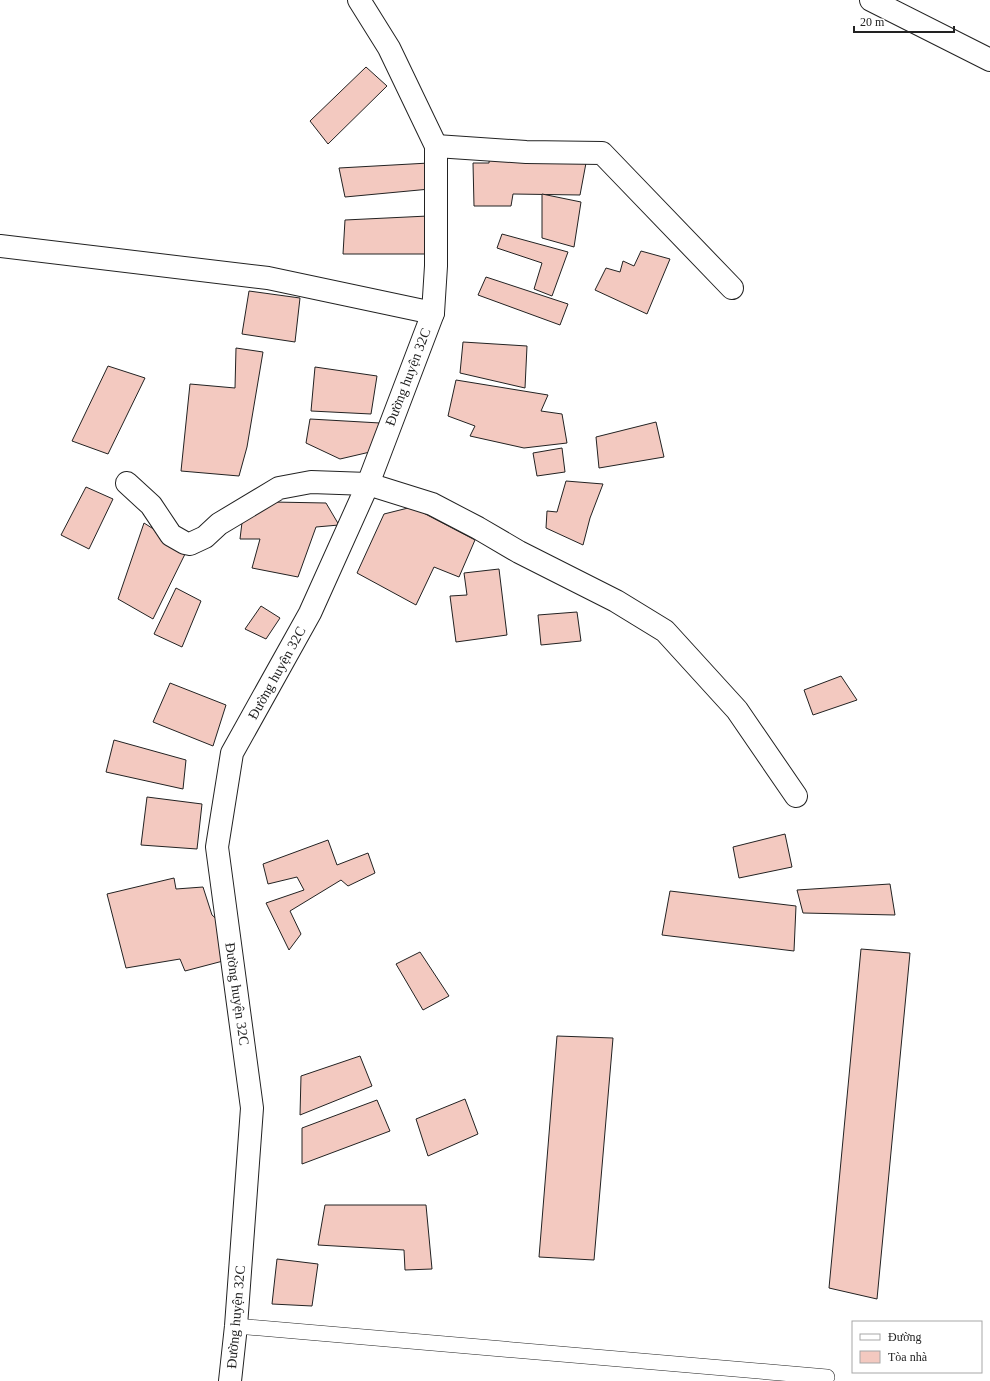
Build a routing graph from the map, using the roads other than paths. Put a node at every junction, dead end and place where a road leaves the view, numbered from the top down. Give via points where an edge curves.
1 (359, 0) edge
2 (871, 0) edge
3 (990, 60) edge
4 (436, 146) junction
5 (0, 246) edge
6 (732, 288) dead end
7 (433, 313) junction
8 (127, 483) dead end
9 (368, 484) junction
10 (796, 796) dead end
11 (236, 1326) junction
12 (827, 1377) dead end
13 (230, 1381) edge

1 - 4 street, Đường huyện 32C via 390,48
2 - 3 street
4 - 6 street via 526,152 602,153
4 - 7 street, Đường huyện 32C via 436,266
5 - 7 street via 268,278
7 - 9 street, Đường huyện 32C
8 - 9 street via 151,505 171,535 190,544 205,537 219,524 279,488 311,482
9 - 10 street via 432,504 616,601 665,631 737,710
9 - 11 street, Đường huyện 32C via 310,613 232,753 217,847 252,1108
11 - 12 lane
11 - 13 street, Đường huyện 32C

